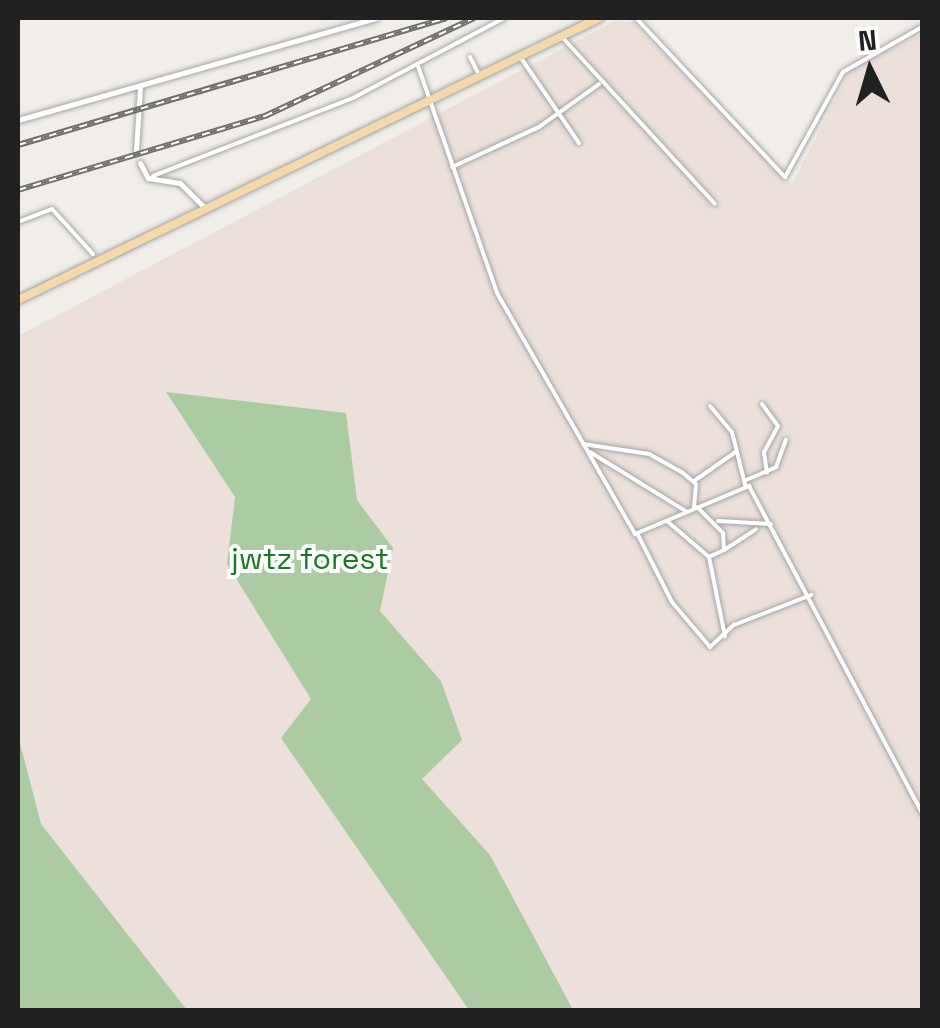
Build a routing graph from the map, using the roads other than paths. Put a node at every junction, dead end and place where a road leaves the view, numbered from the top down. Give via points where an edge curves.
1 (376, 18) edge
2 (504, 18) edge
3 (600, 18) edge
4 (636, 18) edge
5 (922, 27) edge
6 (562, 37) junction
7 (470, 57) dead end
8 (521, 58) junction
9 (418, 66) junction
10 (480, 78) junction
11 (599, 84) junction
12 (140, 88) junction
13 (435, 100) junction
14 (560, 114) junction
15 (18, 120) edge
16 (579, 142) dead end
17 (136, 151) dead end
18 (140, 163) dead end
19 (450, 167) junction
20 (148, 178) junction
21 (716, 204) dead end
22 (206, 210) junction
23 (18, 222) edge
24 (93, 254) dead end
25 (18, 300) edge
26 (762, 404) dead end
27 (710, 406) dead end
28 (786, 440) dead end
29 (585, 447) junction
30 (737, 450) junction
31 (767, 473) junction
32 (694, 481) junction
33 (746, 482) junction
34 (696, 508) junction
35 (687, 512) junction
36 (713, 519) junction
37 (667, 521) junction
38 (772, 524) junction
39 (756, 529) junction
40 (638, 535) junction
41 (724, 550) junction
42 (709, 557) junction
43 (810, 595) junction
44 (725, 636) junction
45 (922, 813) edge

1 - 12 street
2 - 9 street
3 - 6 main road
4 - 5 street via 785,177 849,65
6 - 8 main road
6 - 11 street
7 - 10 street
8 - 10 main road
8 - 14 street
9 - 13 street
9 - 20 street
10 - 13 main road
11 - 14 street
11 - 21 street
12 - 15 street
12 - 17 street
13 - 19 street
13 - 22 main road
14 - 16 street
14 - 19 street
18 - 20 street
19 - 29 street via 496,294
20 - 22 street via 180,183
22 - 25 main road
23 - 24 street via 52,208
26 - 31 street via 778,422 764,452
27 - 30 street
28 - 31 street
29 - 32 street via 649,454
29 - 35 street
29 - 40 street
30 - 32 street
30 - 33 street
31 - 33 street
32 - 34 street
33 - 34 street
33 - 38 street
34 - 35 street
34 - 36 street
35 - 37 street
36 - 39 street
36 - 41 street
37 - 40 street
37 - 42 street
38 - 39 street
38 - 43 street
39 - 41 street
40 - 44 street via 704,642 715,648
41 - 42 street
42 - 44 street
43 - 44 street
43 - 45 street

